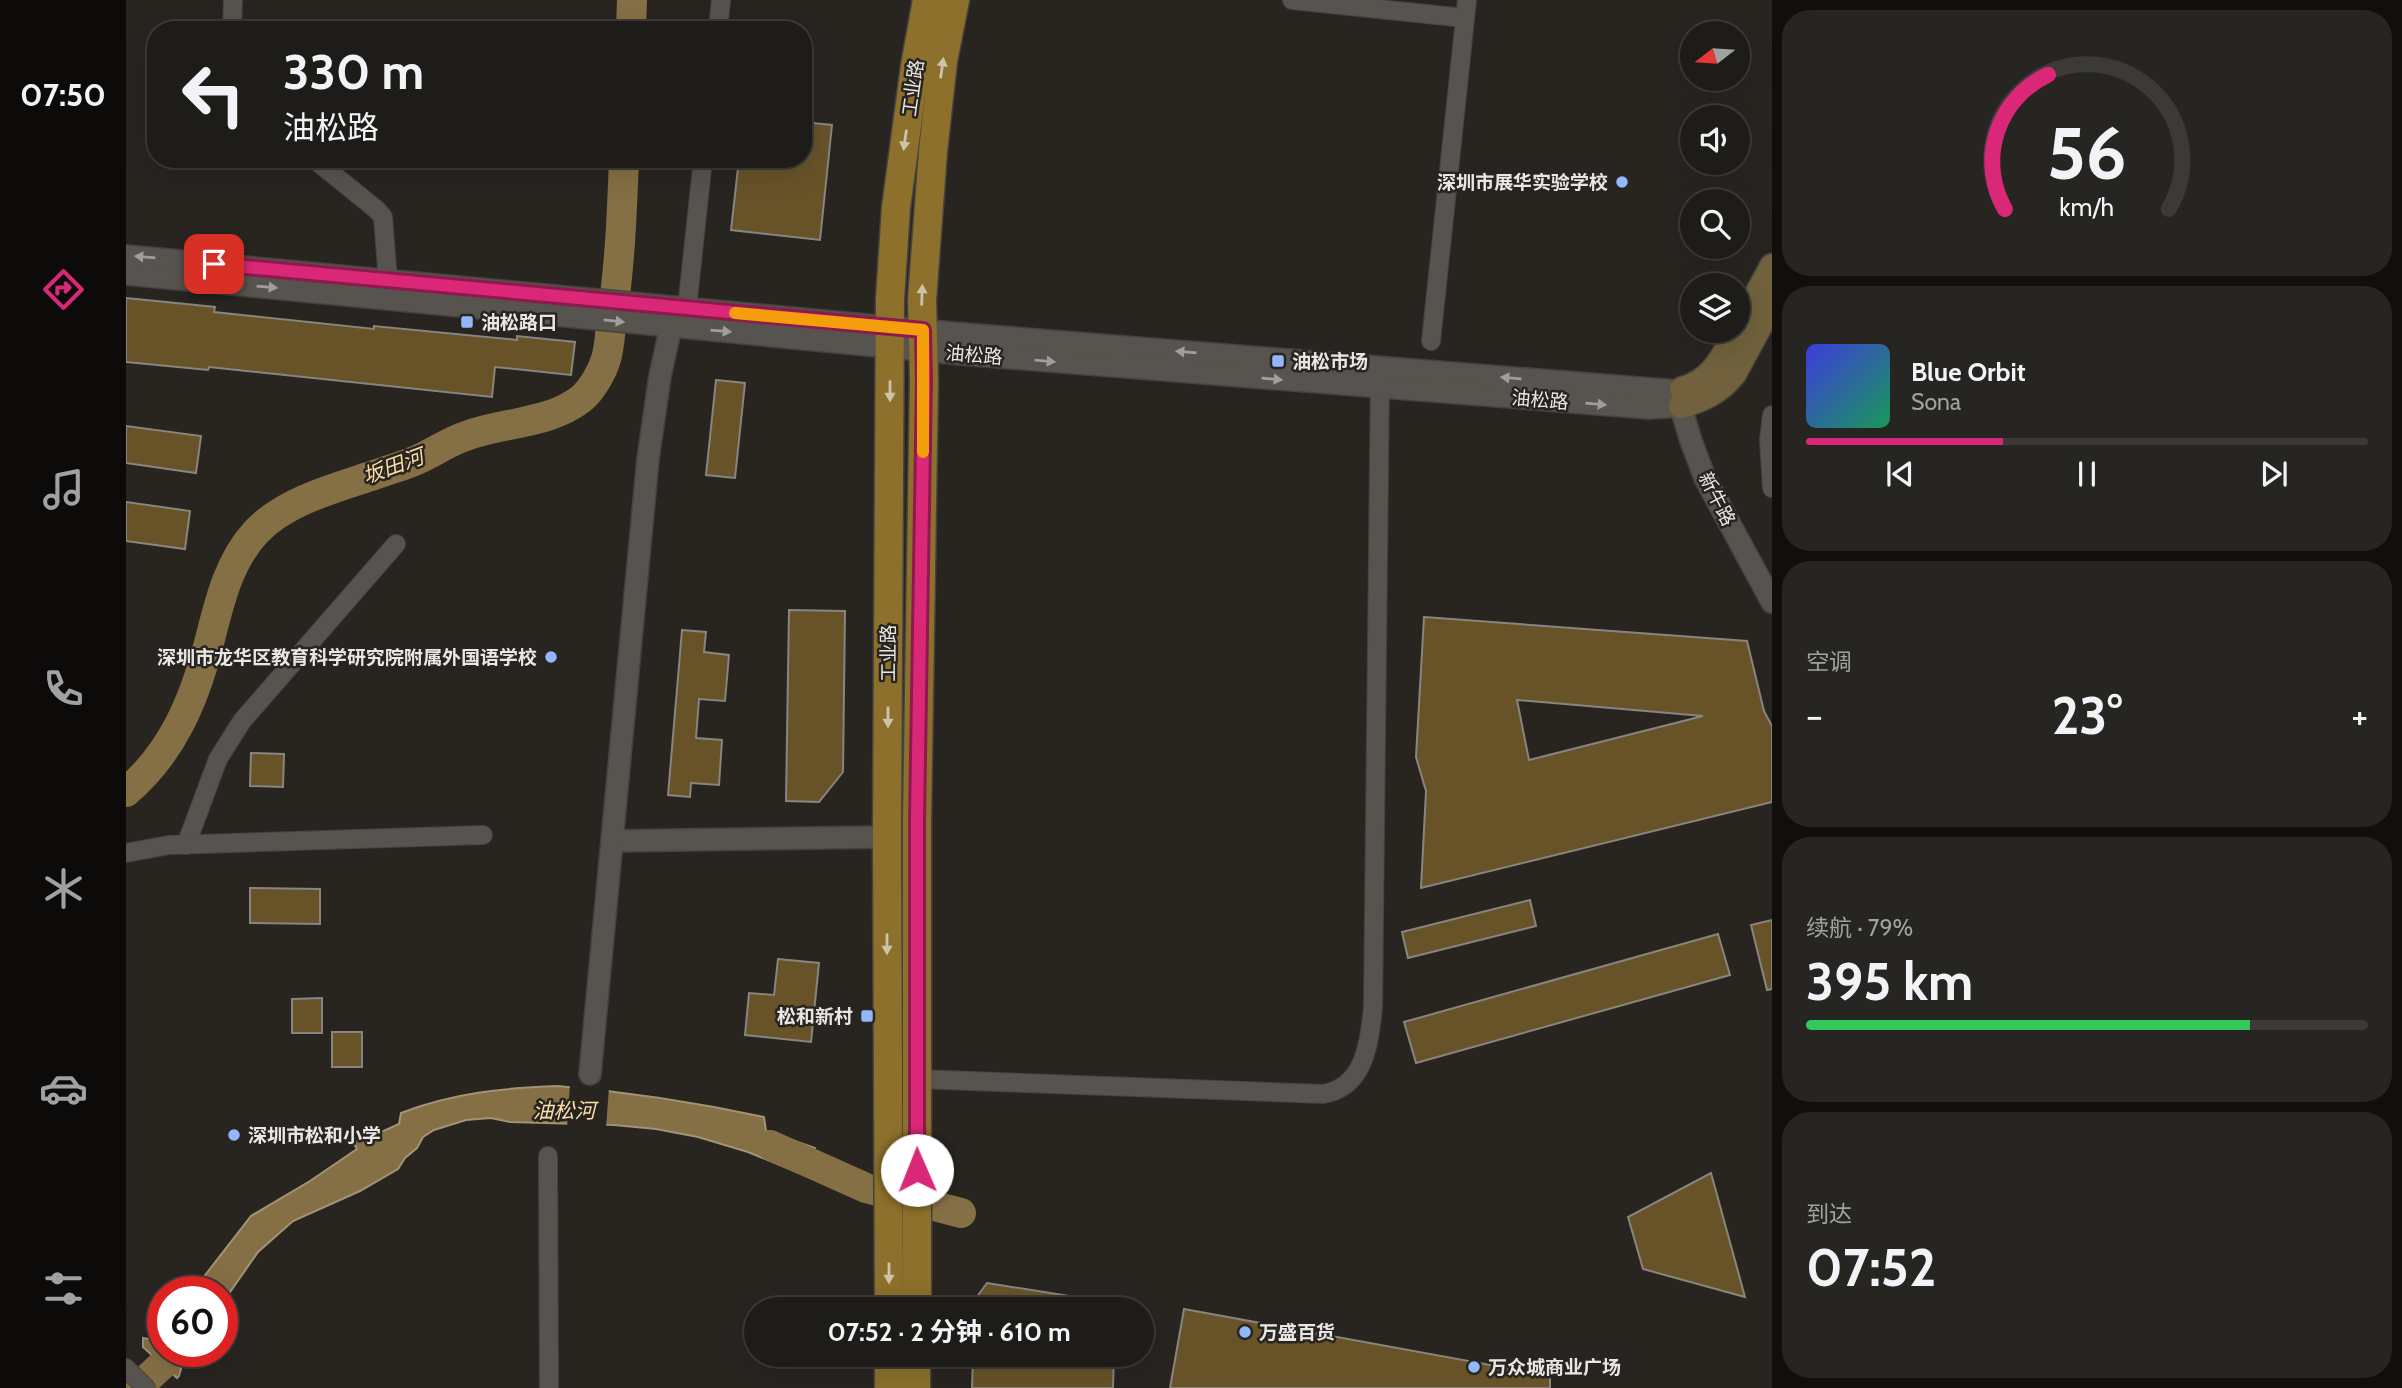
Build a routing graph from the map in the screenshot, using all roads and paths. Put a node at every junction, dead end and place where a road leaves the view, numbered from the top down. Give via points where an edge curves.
1 (233, 0) edge
2 (721, 0) edge
3 (927, 0) edge
4 (955, 0) edge
5 (1292, 0) edge
6 (1467, 0) edge
7 (1465, 18) junction
8 (232, 21) edge
9 (719, 21) edge
10 (325, 168) edge
11 (702, 168) edge
12 (126, 256) edge
13 (1772, 266) edge
14 (126, 274) edge
15 (388, 281) junction
16 (1772, 303) edge
17 (1750, 306) edge
18 (578, 308) junction
19 (687, 308) junction
20 (661, 319) junction
21 (890, 337) junction
22 (923, 340) junction
23 (1431, 341) dead end
24 (1730, 343) edge
25 (1380, 377) junction
26 (1679, 398) junction
27 (1772, 415) edge
28 (1772, 488) edge
29 (396, 544) dead end
30 (1772, 603) edge
31 (483, 835) dead end
32 (887, 837) junction
33 (612, 841) junction
34 (186, 845) junction
35 (126, 853) edge
36 (590, 1074) dead end
37 (917, 1079) junction
38 (548, 1156) dead end
39 (889, 1297) edge
40 (917, 1297) edge
41 (126, 1367) edge
42 (889, 1367) edge
43 (916, 1367) edge
44 (146, 1388) edge
45 (549, 1388) edge
46 (889, 1388) edge
47 (916, 1388) edge

1 - 8 street
2 - 9 street
3 -> 21 main road, 工业路 via 896,208
22 -> 4 main road, 工业路 via 933,150
5 - 7 street
6 - 7 street
7 - 23 street
10 - 15 street via 383,217
11 - 19 street
15 -> 12 street, 油松路
13 - 17 main road, 油松路
14 -> 18 street, 油松路
15 - 18 street, 油松路
16 - 26 main road, 油松路 via 1727,383 1703,398
18 - 20 street, 油松路
19 - 20 street, 油松路
19 - 21 street, 油松路
20 -> 21 street, 油松路
20 - 33 street via 660,376
21 - 22 street, 油松路
21 -> 32 main road, 工业路
22 - 25 street, 油松路
22 - 37 main road, 工业路
24 - 26 main road, 油松路 via 1714,370
25 - 26 street, 油松路 via 1649,408
25 - 37 street via 1373,1008 1362,1063 1338,1091 1323,1094
26 - 30 street, 新牛路 via 1704,478
27 - 28 street
29 - 34 street via 242,721 218,759
31 - 34 street
32 - 33 street
32 -> 39 main road, 工业路
33 - 36 street
34 - 35 street
37 - 40 main road, 工业路
38 - 45 street
41 - 44 street
42 - 46 main road
43 - 47 main road

